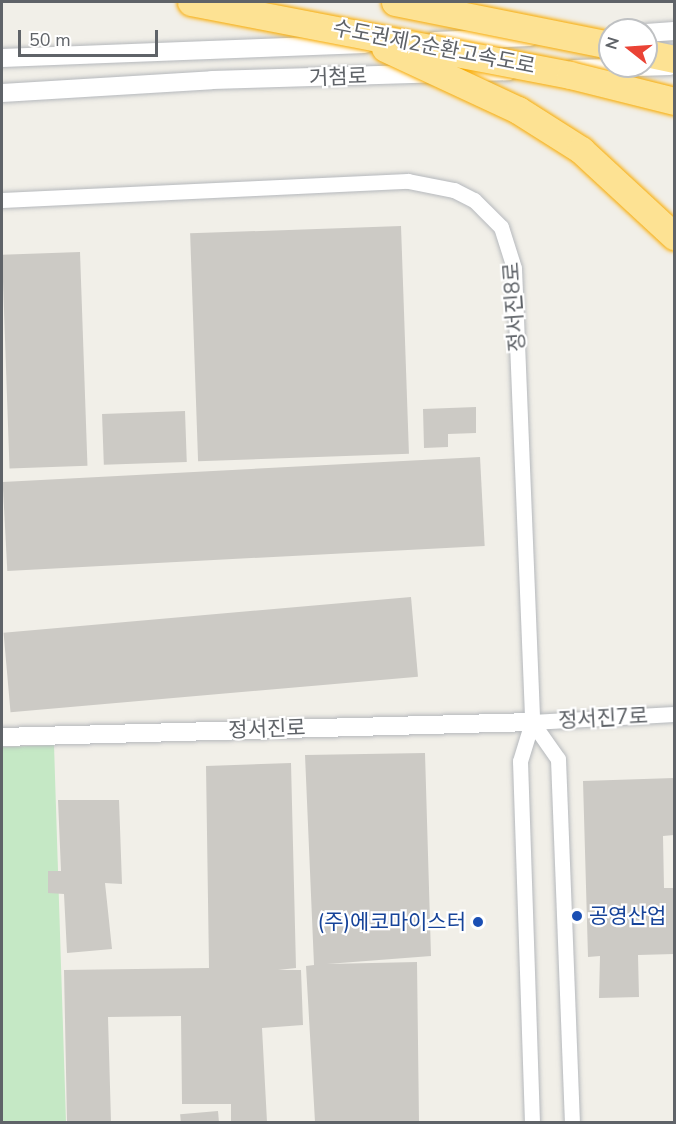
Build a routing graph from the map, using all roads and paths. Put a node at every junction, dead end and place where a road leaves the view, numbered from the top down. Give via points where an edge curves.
1 (191, 2) edge
2 (395, 2) edge
3 (343, 28) junction
4 (675, 32) edge
5 (658, 33) edge
6 (598, 34) edge
7 (598, 43) edge
8 (658, 55) edge
9 (2, 58) edge
10 (675, 59) edge
11 (675, 66) edge
12 (2, 93) edge
13 (675, 101) edge
14 (2, 200) edge
15 (675, 236) edge
16 (675, 714) edge
17 (532, 722) junction
18 (2, 737) edge
19 (532, 1122) edge
20 (572, 1122) edge

1 - 3 highway, 수도권제2순환고속도로, bridge
2 - 7 highway, 수도권제2순환고속도로, bridge
3 - 13 highway, 수도권제2순환고속도로, bridge
3 - 15 highway, bridge via 518,110 581,150
4 - 5 street
6 - 9 street, 거첨로
8 - 10 highway
11 - 12 street, 거첨로 via 212,80
14 - 17 street, 정서진8로 via 408,181 454,190 490,214 510,245 514,268
16 - 17 street, 정서진7로
17 - 18 street, 정서진로
17 - 19 street via 520,761
17 - 20 street via 558,759

